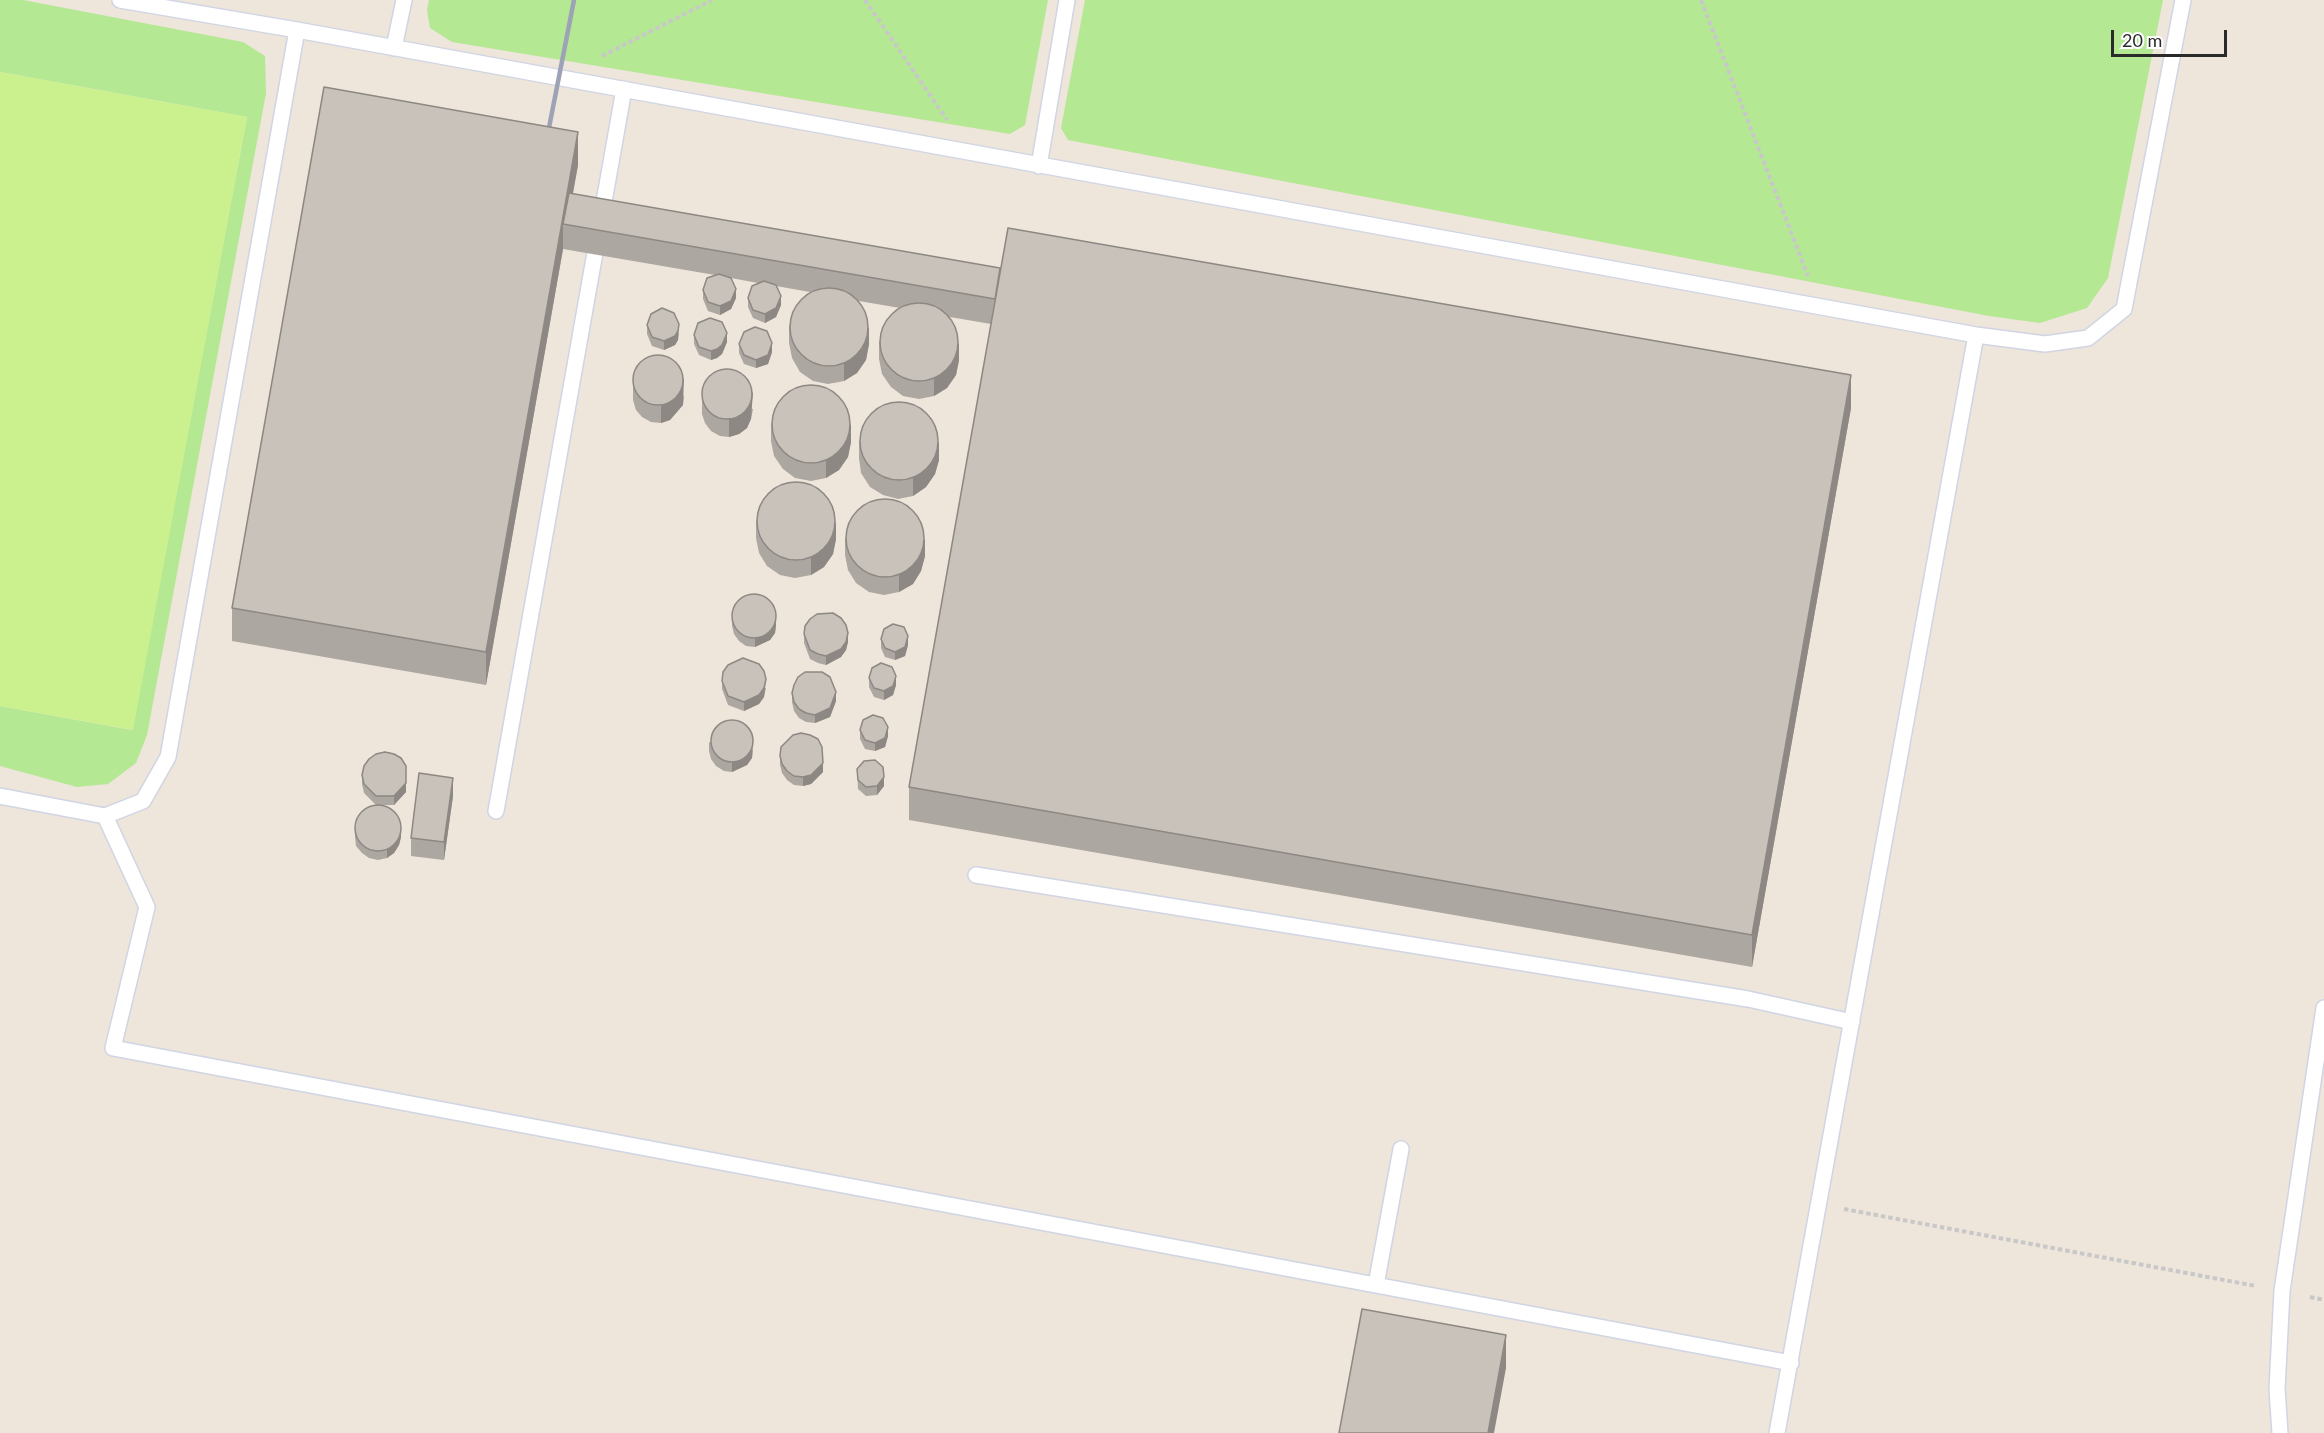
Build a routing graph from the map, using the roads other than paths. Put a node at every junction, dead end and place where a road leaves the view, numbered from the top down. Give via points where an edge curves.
1 (120, 0) edge
2 (404, 0) edge
3 (1067, 0) edge
4 (2183, 0) edge
5 (297, 30) junction
6 (394, 48) junction
7 (624, 89) junction
8 (1039, 166) junction
9 (1976, 335) junction
10 (0, 796) edge
11 (496, 811) dead end
12 (105, 816) junction
13 (976, 875) dead end
14 (2324, 1008) edge
15 (1852, 1022) junction
16 (1401, 1149) dead end
17 (1376, 1285) junction
18 (1791, 1363) junction
19 (1778, 1433) edge
20 (2280, 1433) edge

1 - 5 lane
2 - 6 lane
3 - 8 lane
4 - 9 lane via 2124,309 2088,338 2046,344
5 - 6 lane
5 - 12 lane via 168,757 143,801
6 - 7 lane
7 - 8 lane
7 - 11 lane
8 - 9 lane
9 - 15 lane
10 - 12 lane
12 - 17 lane via 147,907 113,1048
13 - 15 lane via 1748,999
14 - 20 lane via 2282,1291 2277,1389
15 - 18 lane
16 - 17 lane
17 - 18 lane
18 - 19 lane

